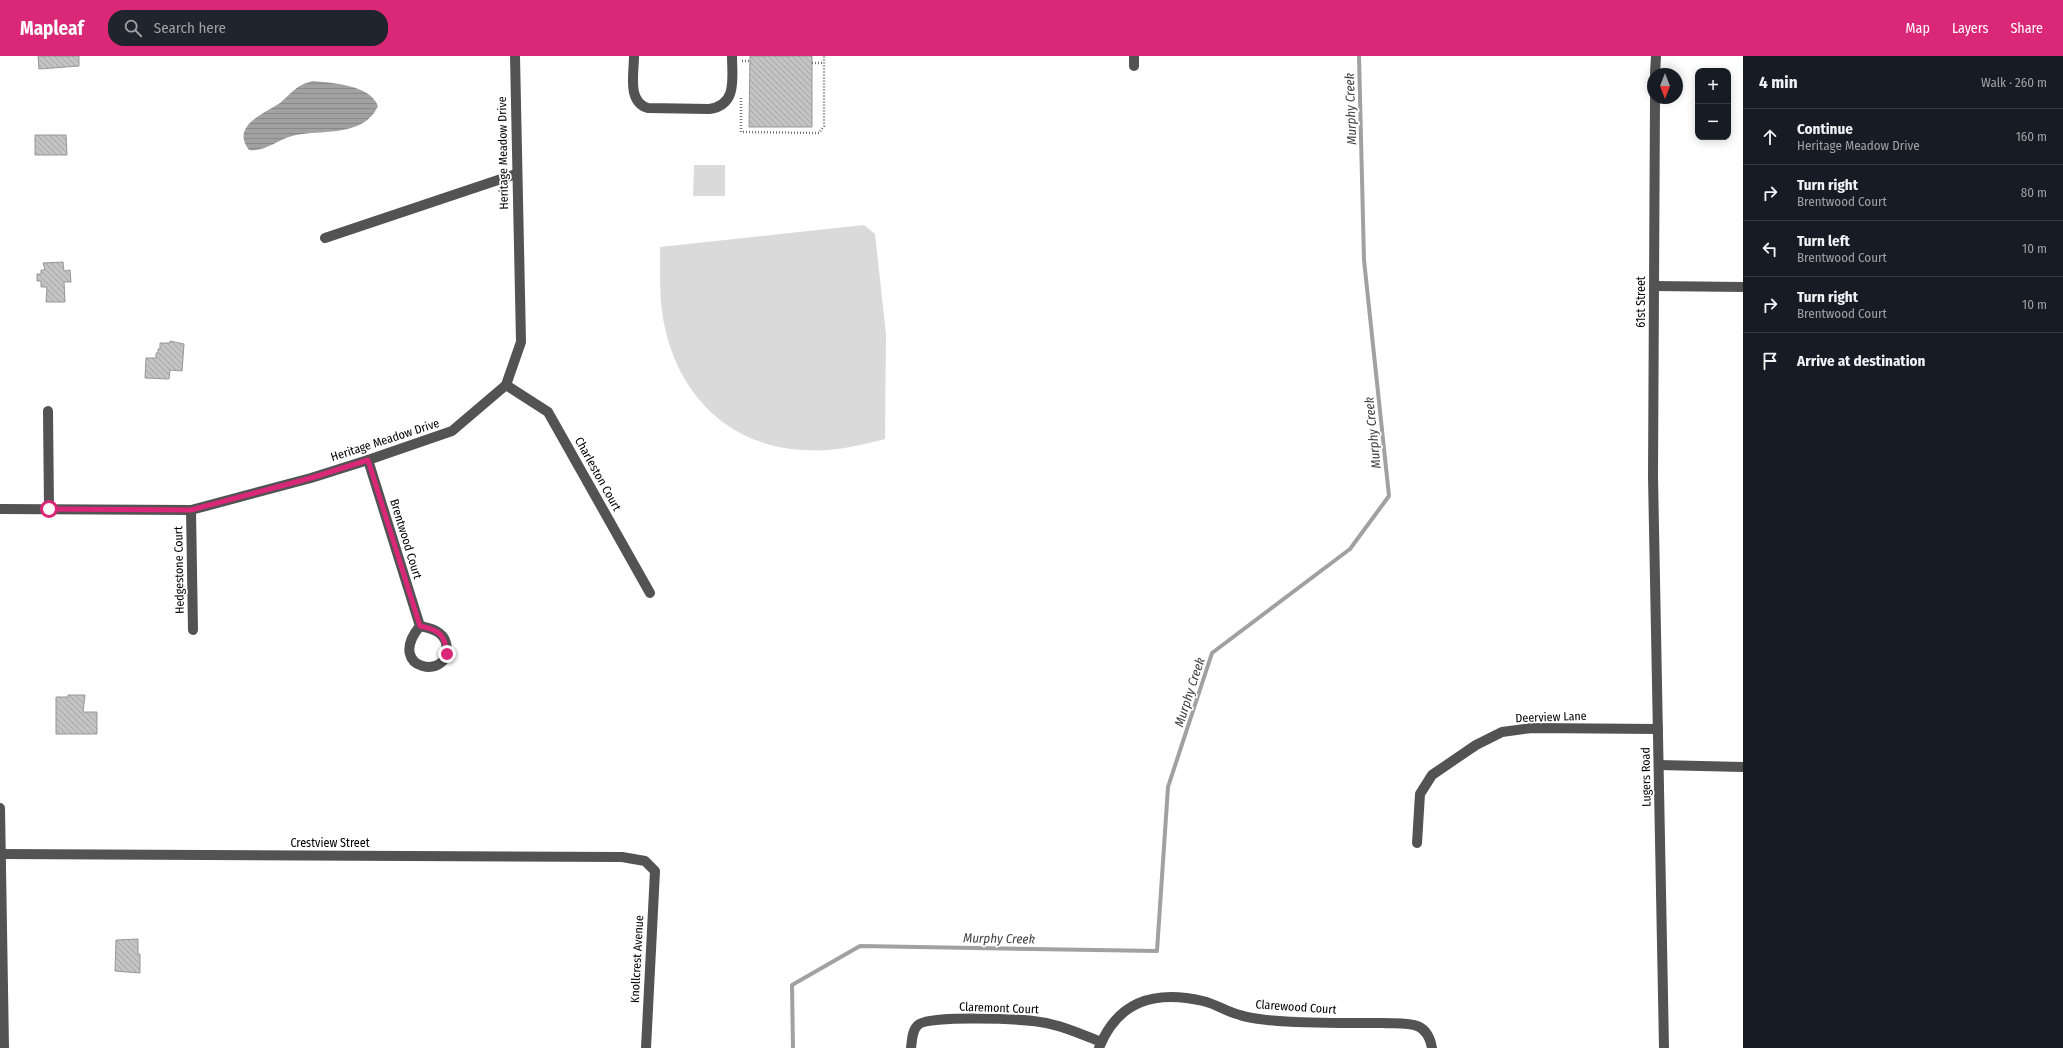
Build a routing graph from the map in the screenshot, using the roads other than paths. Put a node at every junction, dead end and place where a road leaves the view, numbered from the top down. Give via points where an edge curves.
1 (515, 56) edge
2 (634, 56) edge
3 (732, 56) edge
4 (1656, 56) edge
5 (1655, 68) edge
6 (1655, 104) edge
7 (516, 174) junction
8 (325, 238) dead end
9 (1654, 286) junction
10 (1743, 287) edge
11 (506, 385) junction
12 (48, 411) dead end
13 (368, 460) junction
14 (1653, 506) joint
15 (0, 509) edge
16 (49, 509) junction
17 (191, 510) junction
18 (650, 593) dead end
19 (420, 626) junction
20 (193, 630) dead end
21 (1658, 729) junction
22 (1659, 765) junction
23 (1743, 767) edge
24 (0, 808) edge
25 (1417, 843) dead end
26 (0, 854) edge
27 (655, 871) joint
28 (1100, 1045) edge
29 (4, 1048) edge
30 (646, 1048) edge
31 (911, 1048) edge
32 (1432, 1048) edge
33 (1664, 1048) edge

1 - 7 street, Heritage Meadow Drive
2 - 3 street via 634,96 642,106 710,109 718,108 730,97
4 - 5 street
6 - 9 street, 61st Street
7 - 8 street
7 - 11 street, Heritage Meadow Drive via 521,342
9 - 10 street
9 - 14 street, 61st Street
11 - 13 street, Heritage Meadow Drive via 452,431
11 - 18 street, Charleston Court via 548,412
12 - 16 street
13 - 17 street, Heritage Meadow Drive
13 - 19 street, Brentwood Court
14 - 21 street, Lugers Road
15 - 16 street, Heritage Meadow Drive
16 - 17 street, Heritage Meadow Drive
17 - 20 street, Hedgestone Court
19 - 19 street via 432,628 442,635 446,642 447,654 442,663 423,668 410,656 409,643
21 - 22 street, Lugers Road
21 - 25 street, Deerview Lane via 1532,728 1502,732 1476,745 1432,775 1420,794
22 - 23 street
22 - 33 street, Lugers Road
24 - 26 street
26 - 27 street, Crestview Street via 622,857 645,861
26 - 29 street
27 - 30 street, Knollcrest Avenue
28 - 31 street, Claremont Court via 1063,1027 1040,1022 946,1019 918,1024
28 - 32 street, Clarewood Court via 1118,1017 1135,1003 1156,998 1203,1001 1240,1015 1268,1020 1406,1024 1422,1027 1430,1036

